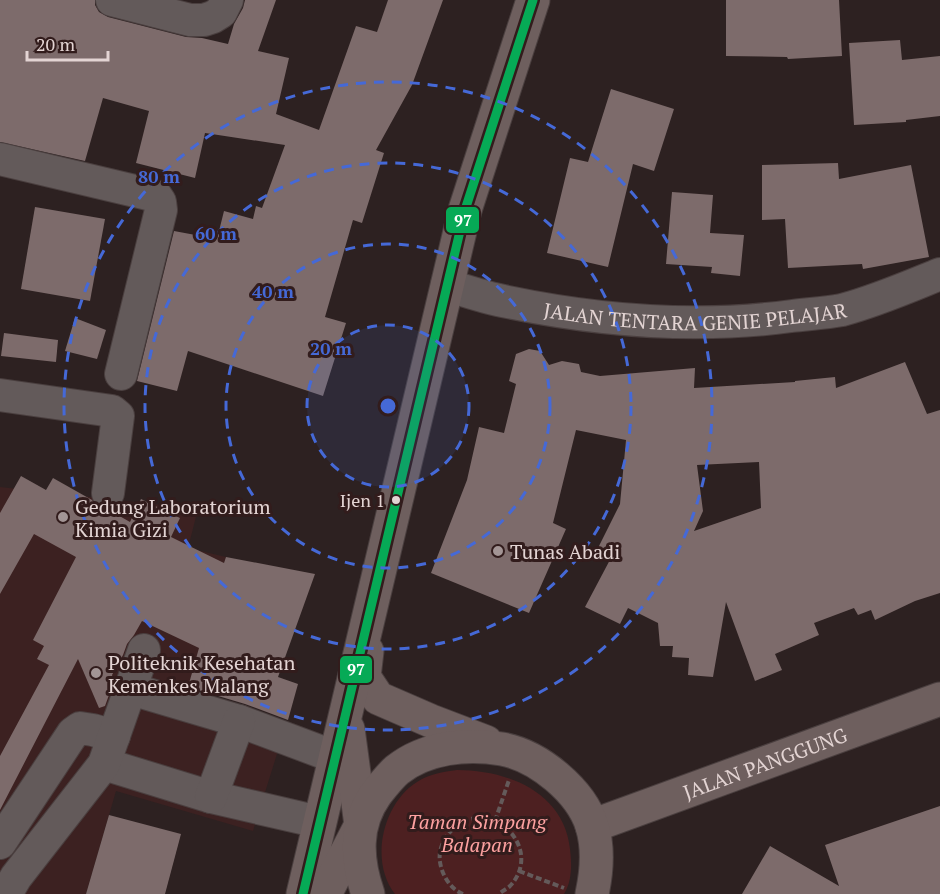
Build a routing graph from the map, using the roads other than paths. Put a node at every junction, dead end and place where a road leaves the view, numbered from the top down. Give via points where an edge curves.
1 (112, 0) edge
2 (227, 0) edge
3 (533, 0) edge
4 (0, 159) edge
5 (940, 274) edge
6 (447, 285) junction
7 (121, 374) dead end
8 (0, 395) edge
9 (108, 493) dead end
10 (373, 602) junction
11 (144, 650) dead end
12 (130, 689) junction
13 (940, 699) edge
14 (346, 711) junction
15 (239, 722) junction
16 (109, 750) junction
17 (335, 757) junction
18 (507, 762) junction
19 (211, 797) junction
20 (320, 822) junction
21 (362, 825) junction
22 (592, 826) junction
23 (0, 843) edge
24 (581, 892) edge
25 (6, 894) edge
26 (303, 894) edge
27 (325, 894) edge
28 (368, 894) edge

1 - 2 street via 204,20 221,12
3 - 6 main road via 465,210
4 - 7 street via 156,196 160,202
5 - 6 street, JALAN TENTARA GENIE PELAJAR via 839,310 720,323 659,323 574,313 502,301
6 - 10 main road
8 - 9 street via 112,411 118,416
10 - 14 main road
10 - 18 main road via 364,677 378,698
11 - 12 street
12 - 15 street
12 - 16 street
13 - 22 main road, JALAN PANGGUNG
14 - 17 main road
14 - 21 main road
15 - 17 street
15 - 19 street
16 - 19 street
16 - 23 street via 93,730 80,728 73,733
16 - 25 street
17 - 20 main road
18 - 21 main road via 471,747 447,748 411,760 386,780
18 - 22 main road via 525,757 545,767 580,801
19 - 20 street
20 - 26 main road
21 - 27 main road
21 - 28 main road via 358,847
22 - 24 main road via 597,871

